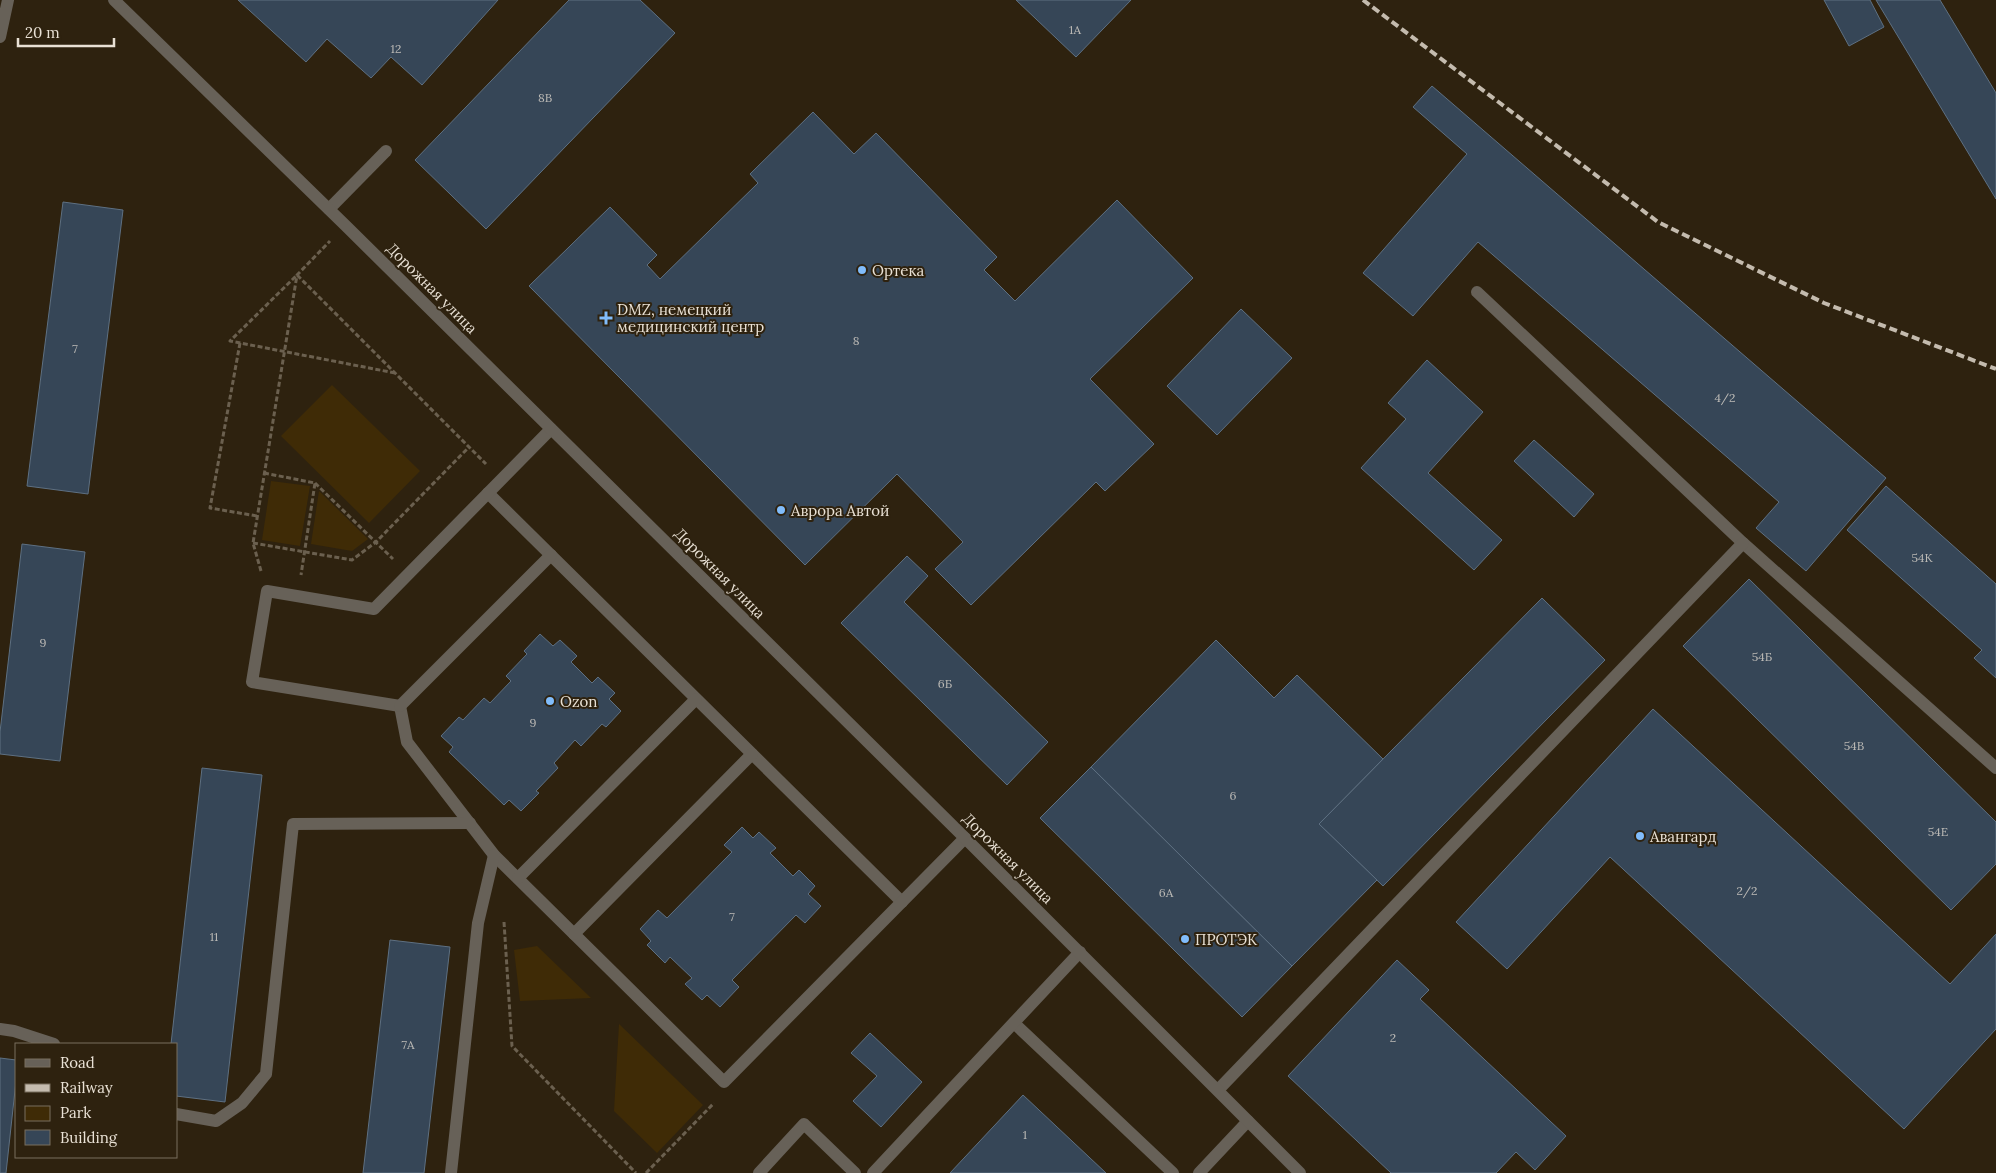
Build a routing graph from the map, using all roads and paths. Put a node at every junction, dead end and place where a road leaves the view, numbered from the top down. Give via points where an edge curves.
1 (8, 0) edge
2 (114, 0) edge
3 (0, 37) edge
4 (386, 151) dead end
5 (329, 209) junction
6 (345, 225) junction
7 (297, 276) junction
8 (1477, 292) dead end
9 (240, 343) junction
10 (284, 352) junction
11 (395, 373) junction
12 (551, 429) junction
13 (469, 447) junction
14 (264, 474) junction
15 (502, 480) junction
16 (315, 483) junction
17 (488, 493) junction
18 (257, 516) junction
19 (376, 542) junction
20 (253, 543) junction
21 (1743, 543) junction
22 (305, 552) junction
23 (550, 555) junction
24 (408, 574) junction
25 (267, 591) junction
26 (298, 596) junction
27 (696, 699) junction
28 (400, 706) junction
29 (752, 754) junction
30 (1996, 768) edge
31 (470, 823) junction
32 (965, 838) junction
33 (494, 855) junction
34 (518, 878) junction
35 (902, 902) junction
36 (504, 922) dead end
37 (574, 934) junction
38 (1080, 952) junction
39 (1014, 1023) junction
40 (0, 1029) edge
41 (51, 1043) edge
42 (724, 1082) junction
43 (1218, 1090) junction
44 (178, 1114) edge
45 (1248, 1121) junction
46 (451, 1173) edge
47 (636, 1173) edge
48 (646, 1173) edge
49 (759, 1173) edge
50 (855, 1173) edge
51 (873, 1173) edge
52 (1173, 1173) edge
53 (1199, 1173) edge
54 (1300, 1173) edge

1 - 3 street
2 - 5 street, Дорожная улица
4 - 5 street
5 - 6 street, Дорожная улица
6 - 7 path
6 - 12 street, Дорожная улица
7 - 9 path via 230,341
7 - 10 path
7 - 11 path
8 - 21 street
9 - 10 path
9 - 18 path via 210,508
10 - 11 path
10 - 14 path
11 - 13 path
12 - 15 street
12 - 32 street, Дорожная улица
13 - 15 path
13 - 19 path
14 - 16 path
14 - 18 path
15 - 17 street
16 - 19 path
16 - 22 path
17 - 23 street
17 - 24 street
18 - 20 path
19 - 22 path via 352,560
19 - 24 path
20 - 22 path
20 - 25 path
21 - 30 street
21 - 43 street
22 - 26 path
23 - 27 street
23 - 28 street
24 - 26 street via 374,609
25 - 26 street
25 - 28 street via 252,682
27 - 29 street
27 - 34 street
28 - 31 street via 406,742
29 - 35 street
29 - 37 street
31 - 33 street
31 - 44 street via 293,824 266,1074 242,1103 216,1121
32 - 35 street
32 - 38 street, Дорожная улица
33 - 34 street
33 - 46 street via 478,922
34 - 37 street
35 - 42 street
36 - 47 path via 512,1046
37 - 42 street
38 - 39 street
38 - 43 street, Дорожная улица
39 - 51 street
39 - 52 street
40 - 41 street
42 - 48 path via 714,1104
43 - 45 street, Дорожная улица
45 - 53 street
45 - 54 street, Дорожная улица
49 - 50 street via 804,1124

